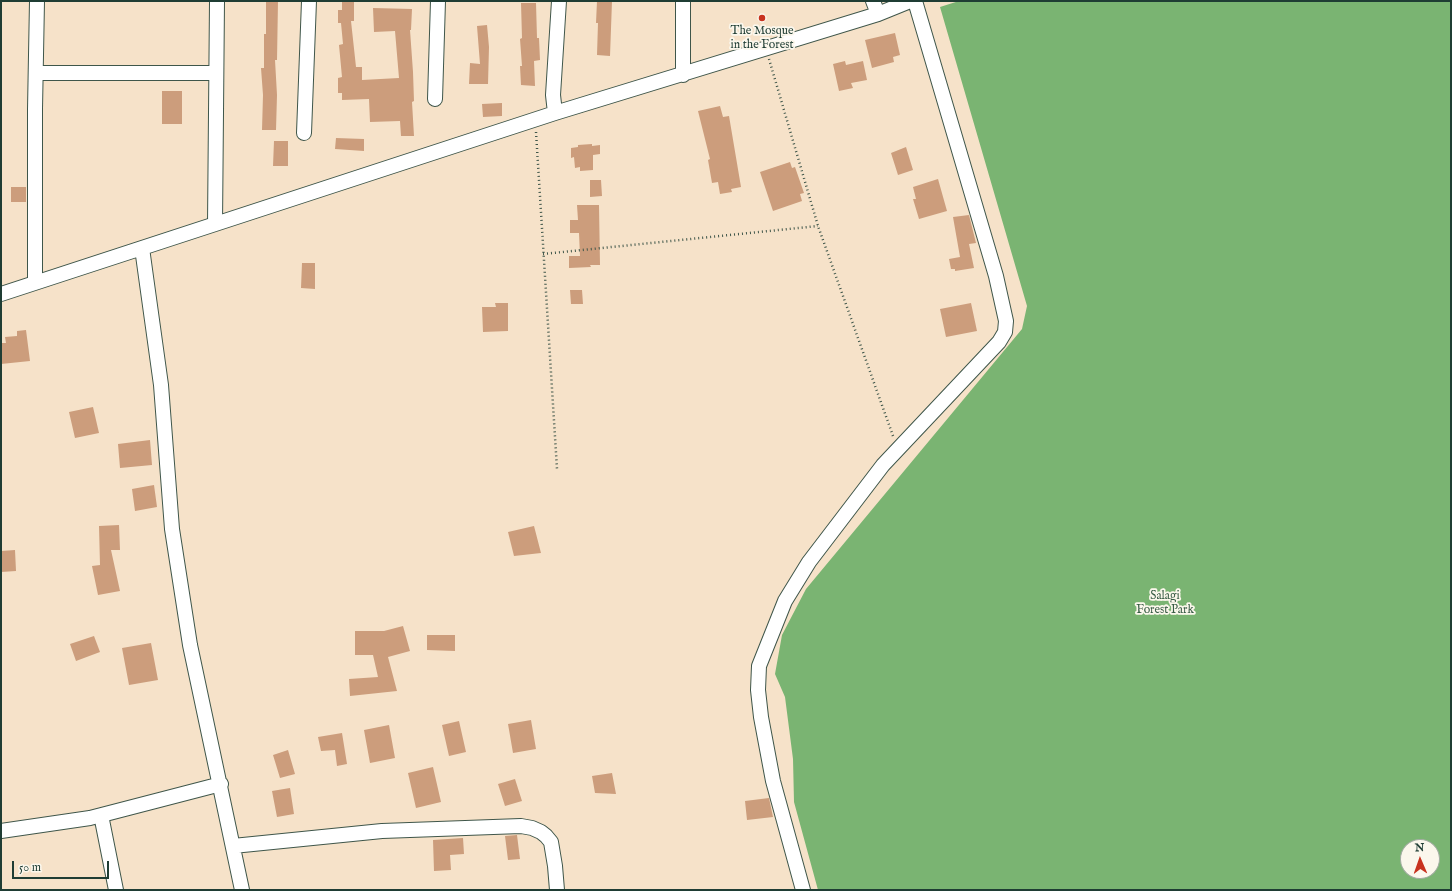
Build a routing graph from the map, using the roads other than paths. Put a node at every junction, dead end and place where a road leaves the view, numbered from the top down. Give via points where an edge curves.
1 (37, 1) edge
2 (217, 1) edge
3 (309, 1) edge
4 (438, 1) edge
5 (559, 1) edge
6 (683, 1) edge
7 (910, 1) edge
8 (915, 1) edge
9 (875, 8) edge
10 (36, 73) junction
11 (216, 74) junction
12 (683, 75) junction
13 (434, 99) dead end
14 (555, 113) junction
15 (304, 133) dead end
16 (214, 224) junction
17 (142, 248) junction
18 (35, 282) junction
19 (1, 294) edge
20 (221, 784) junction
21 (101, 815) junction
22 (1, 831) edge
23 (233, 846) junction
24 (116, 890) edge
25 (242, 890) edge
26 (557, 890) edge
27 (803, 890) edge

1 - 10 street
2 - 11 street
3 - 15 street
4 - 13 street
5 - 14 street via 553,95
6 - 12 street
7 - 9 street
8 - 27 street via 996,276 1006,321 1005,332 999,342 883,465 809,562 785,601 759,666 761,717 772,781
9 - 12 street
10 - 11 street
10 - 18 street
11 - 16 street
12 - 14 street
14 - 16 street
16 - 17 street
17 - 18 street
17 - 20 street via 161,385 175,544 190,644
18 - 19 street
20 - 21 street
20 - 23 street
21 - 22 street
21 - 24 street
23 - 25 street
23 - 26 street via 382,831 521,826 541,832 550,842

